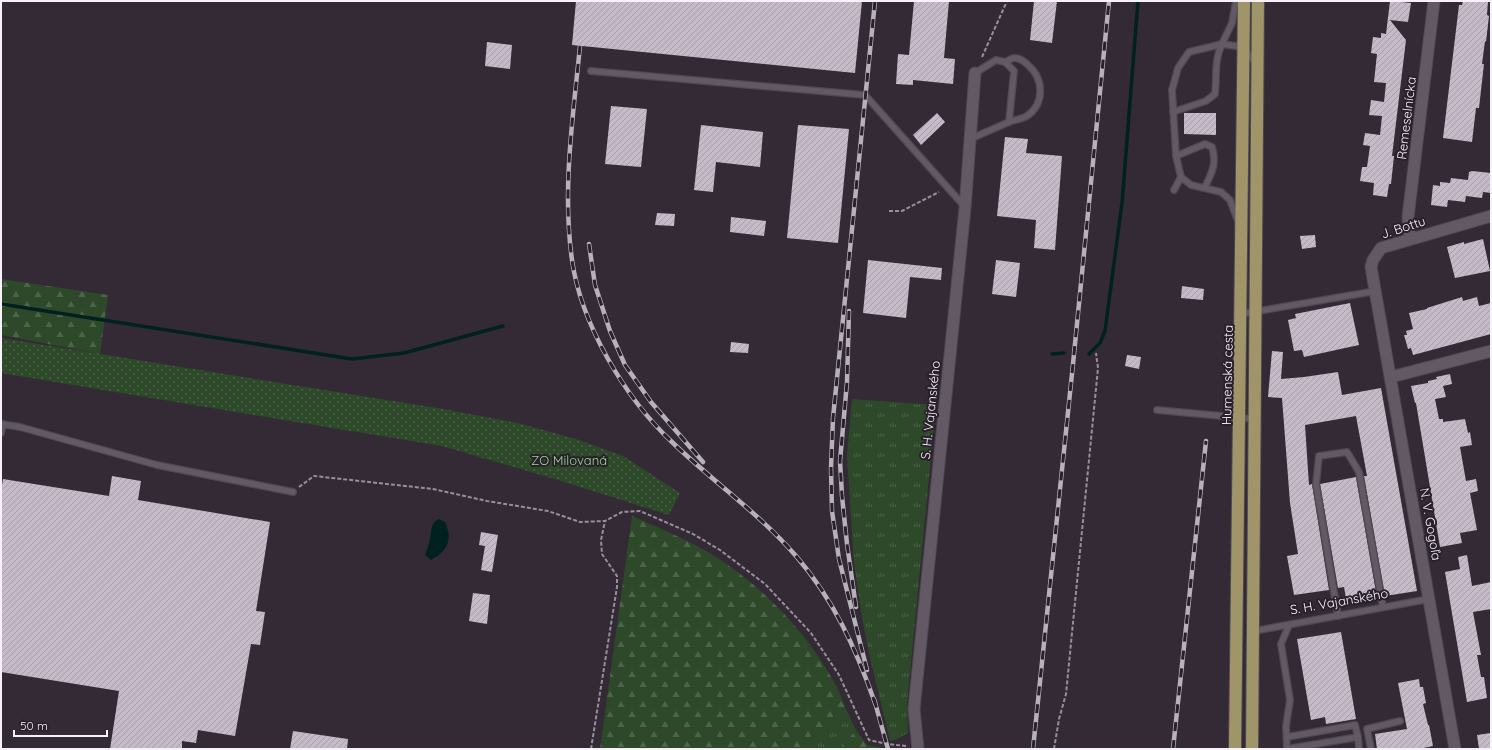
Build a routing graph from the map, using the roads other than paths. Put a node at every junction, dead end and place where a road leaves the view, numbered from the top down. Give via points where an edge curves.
1 (1236, 1) edge
2 (1244, 1) edge
3 (1258, 1) edge
4 (1434, 1) edge
5 (1222, 44) junction
6 (1243, 47) junction
7 (1005, 62) junction
8 (1257, 66) junction
9 (591, 71) dead end
10 (975, 73) joint
11 (1173, 112) junction
12 (1009, 122) junction
13 (970, 140) junction
14 (1176, 156) junction
15 (1181, 177) junction
16 (1205, 187) junction
17 (1174, 190) dead end
18 (965, 208) junction
19 (1491, 216) edge
20 (1242, 231) junction
21 (1410, 239) junction
22 (1376, 291) junction
23 (1378, 305) joint
24 (1255, 313) junction
25 (1241, 314) junction
26 (1491, 351) edge
27 (1391, 377) junction
28 (1158, 410) dead end
29 (1240, 417) junction
30 (1255, 419) junction
31 (2, 424) edge
32 (1, 432) edge
33 (293, 492) road end
34 (1429, 599) junction
35 (1383, 607) junction
36 (1338, 616) junction
37 (1289, 625) junction
38 (1254, 631) junction
39 (1400, 721) dead end
40 (1253, 729) junction
41 (1287, 737) junction
42 (1358, 737) junction
43 (918, 748) edge
44 (1235, 749) edge
45 (1252, 749) edge
46 (1256, 749) edge
47 (1287, 749) edge
48 (1360, 749) edge
49 (1371, 749) edge
50 (1455, 749) edge

1 - 5 lane via 1232,23
2 - 6 main road, Humenská cesta
3 - 8 main road, Humenská cesta
4 - 21 street, Remeselnícka via 1408,217
5 - 6 lane
5 - 11 lane via 1215,66 1215,94 1206,101
5 - 11 lane via 1189,52 1178,68 1172,90
6 - 8 lane
6 - 20 main road, Humenská cesta
7 - 10 lane via 996,60
7 - 12 lane via 1014,71
7 - 12 lane via 1014,58 1024,61 1034,70 1040,88 1037,106 1026,117
8 - 24 main road, Humenská cesta
9 - 18 lane via 865,95
10 - 13 street, S. H. Vajanského
11 - 14 lane
12 - 13 lane
13 - 18 street, S. H. Vajanského
14 - 15 lane
14 - 16 lane via 1205,144 1212,147 1215,156
15 - 16 lane via 1191,185
15 - 17 lane
16 - 20 lane via 1221,192 1230,200
18 - 43 street, S. H. Vajanského via 914,710
19 - 21 street, J. Bottu
20 - 25 main road, Humenská cesta
21 - 22 street, J. Bottu via 1381,248 1377,253 1372,267
22 - 23 street, J. Bottu
22 - 24 lane
23 - 27 street, N. V. Gogoľa
24 - 25 lane
24 - 30 main road, Humenská cesta
25 - 29 main road, Humenská cesta
26 - 27 street
27 - 34 street, N. V. Gogoľa
28 - 29 lane
29 - 30 lane
29 - 44 main road, Humenská cesta
30 - 38 main road, Humenská cesta
31 - 32 lane
31 - 33 lane via 157,466
34 - 35 lane, S. H. Vajanského
34 - 50 street, N. V. Gogoľa
35 - 36 lane, S. H. Vajanského
35 - 36 lane via 1359,472 1347,452 1320,456 1316,484
36 - 37 lane, S. H. Vajanského
37 - 38 lane, S. H. Vajanského
37 - 41 lane via 1281,644 1290,700
38 - 40 main road, Humenská cesta
39 - 49 lane via 1367,729
40 - 45 main road, Humenská cesta
40 - 46 street
41 - 42 lane via 1355,725
41 - 47 lane
42 - 47 lane
42 - 48 lane

